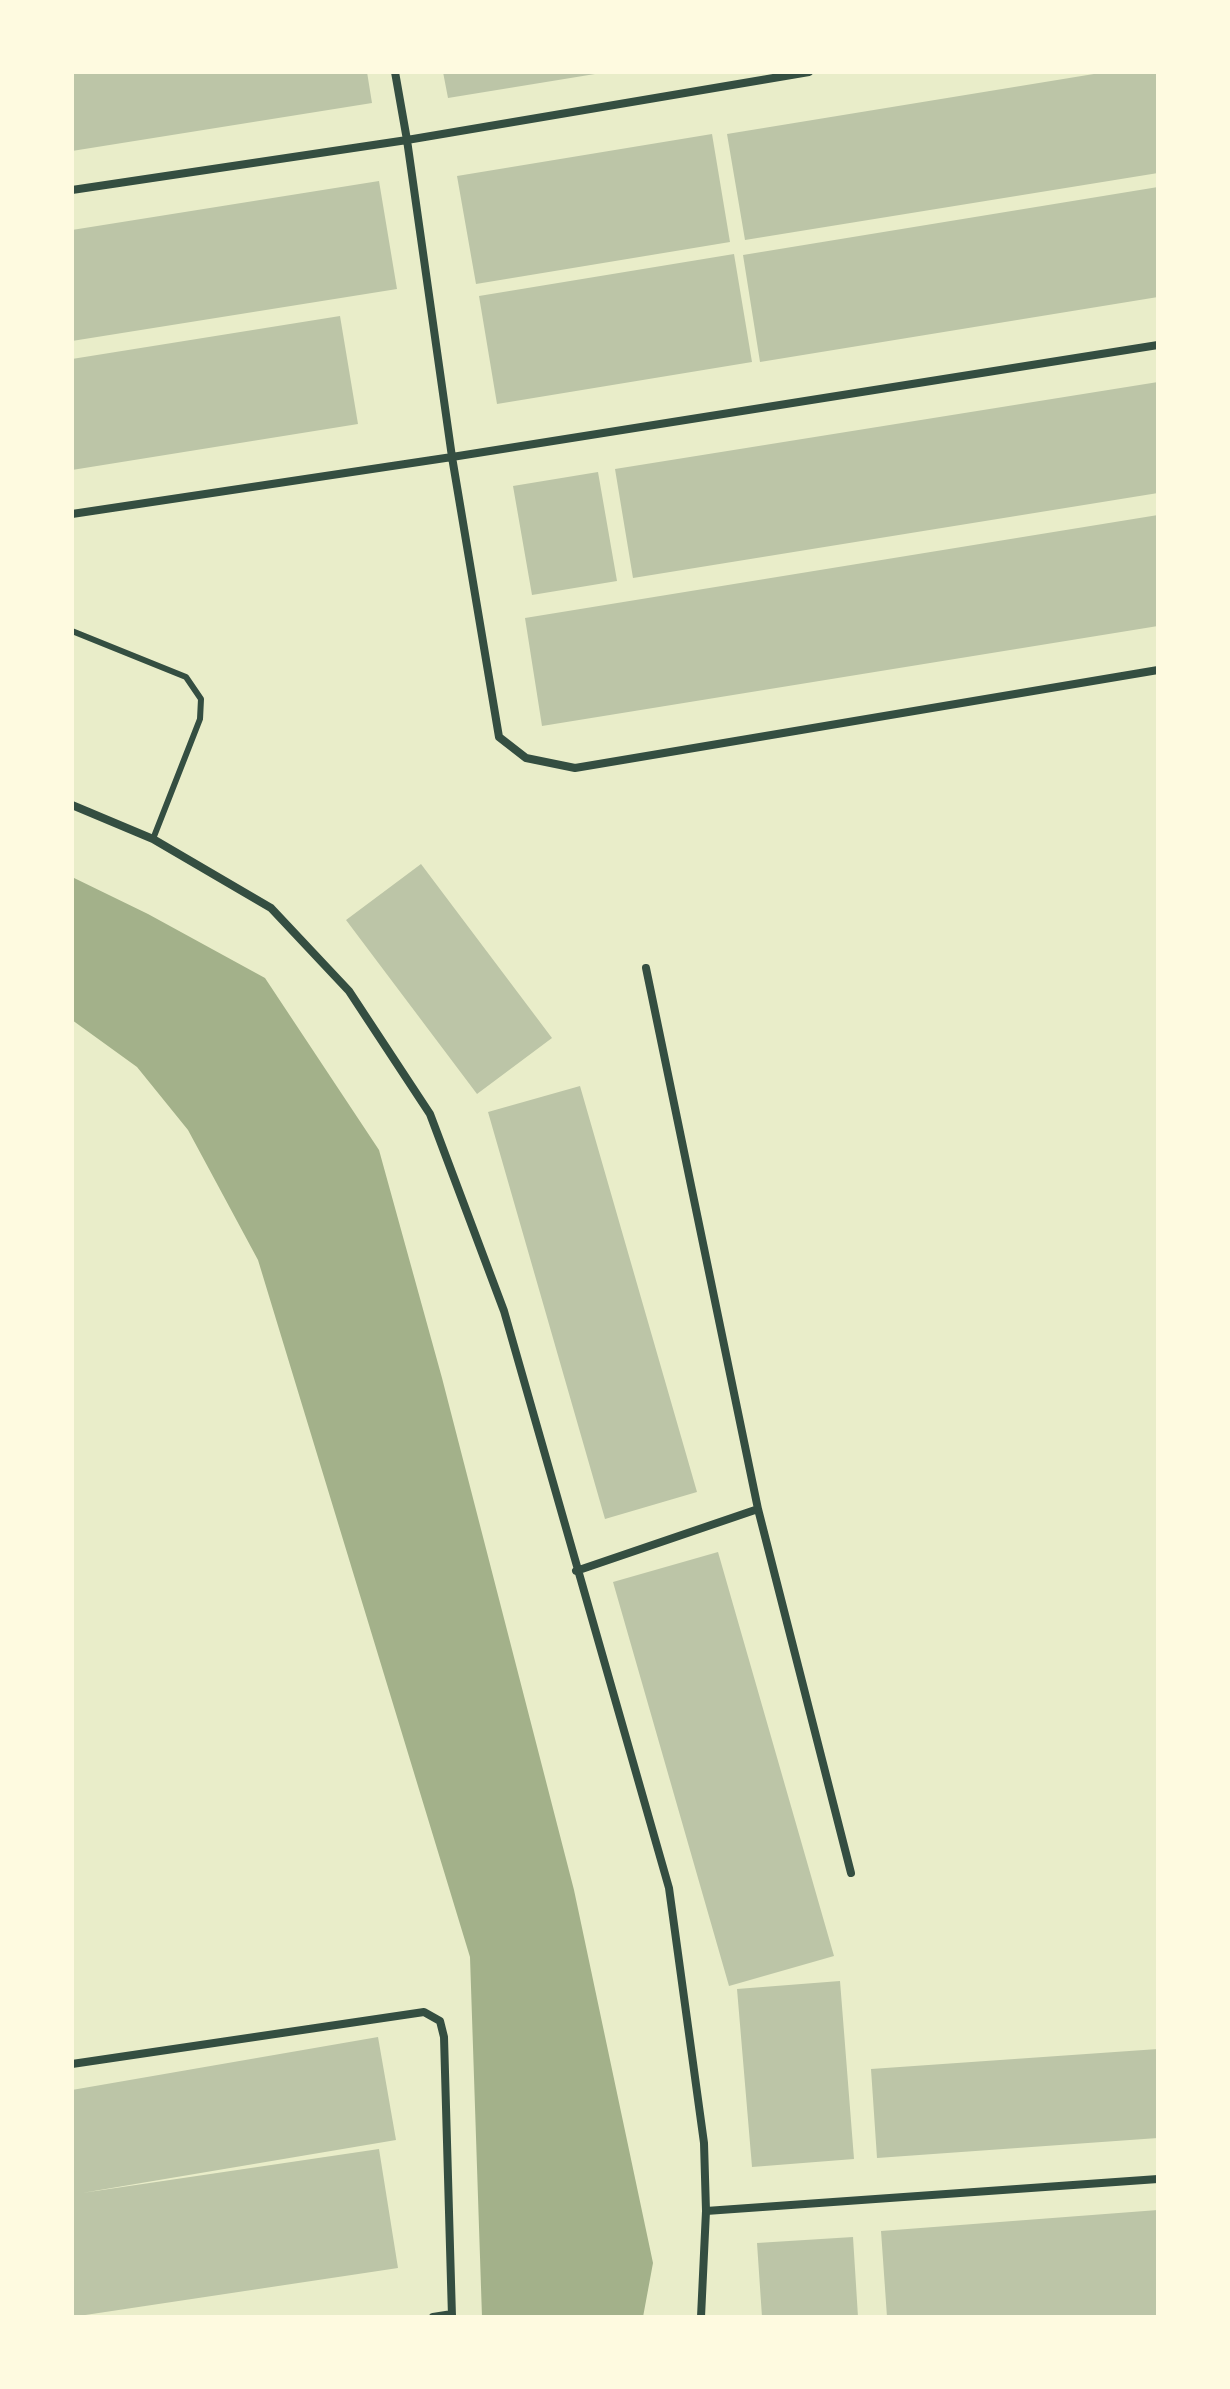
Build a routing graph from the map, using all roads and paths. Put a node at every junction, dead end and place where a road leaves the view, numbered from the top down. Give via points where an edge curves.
1 (395, 72) edge
2 (809, 72) edge
3 (407, 140) junction
4 (72, 190) edge
5 (1158, 345) edge
6 (452, 457) junction
7 (72, 514) edge
8 (72, 631) edge
9 (1158, 670) edge
10 (72, 805) edge
11 (153, 839) junction
12 (646, 968) dead end
13 (758, 1509) junction
14 (576, 1571) junction
15 (851, 1873) dead end
16 (72, 2064) edge
17 (1158, 2179) edge
18 (706, 2211) junction
19 (452, 2316) edge
20 (433, 2317) edge
21 (701, 2317) edge

1 - 3 street
2 - 3 street
3 - 4 street
3 - 6 street
5 - 6 street
6 - 7 street
6 - 9 street via 499,737 526,758 575,768
8 - 11 lane via 186,677 201,699 200,719
10 - 11 street
11 - 14 street via 271,908 349,991 430,1114 504,1311
12 - 13 street
13 - 14 street
13 - 15 street
14 - 18 street via 669,1888 704,2143
16 - 19 street via 424,2012 440,2021
17 - 18 street
18 - 21 street
19 - 20 street

